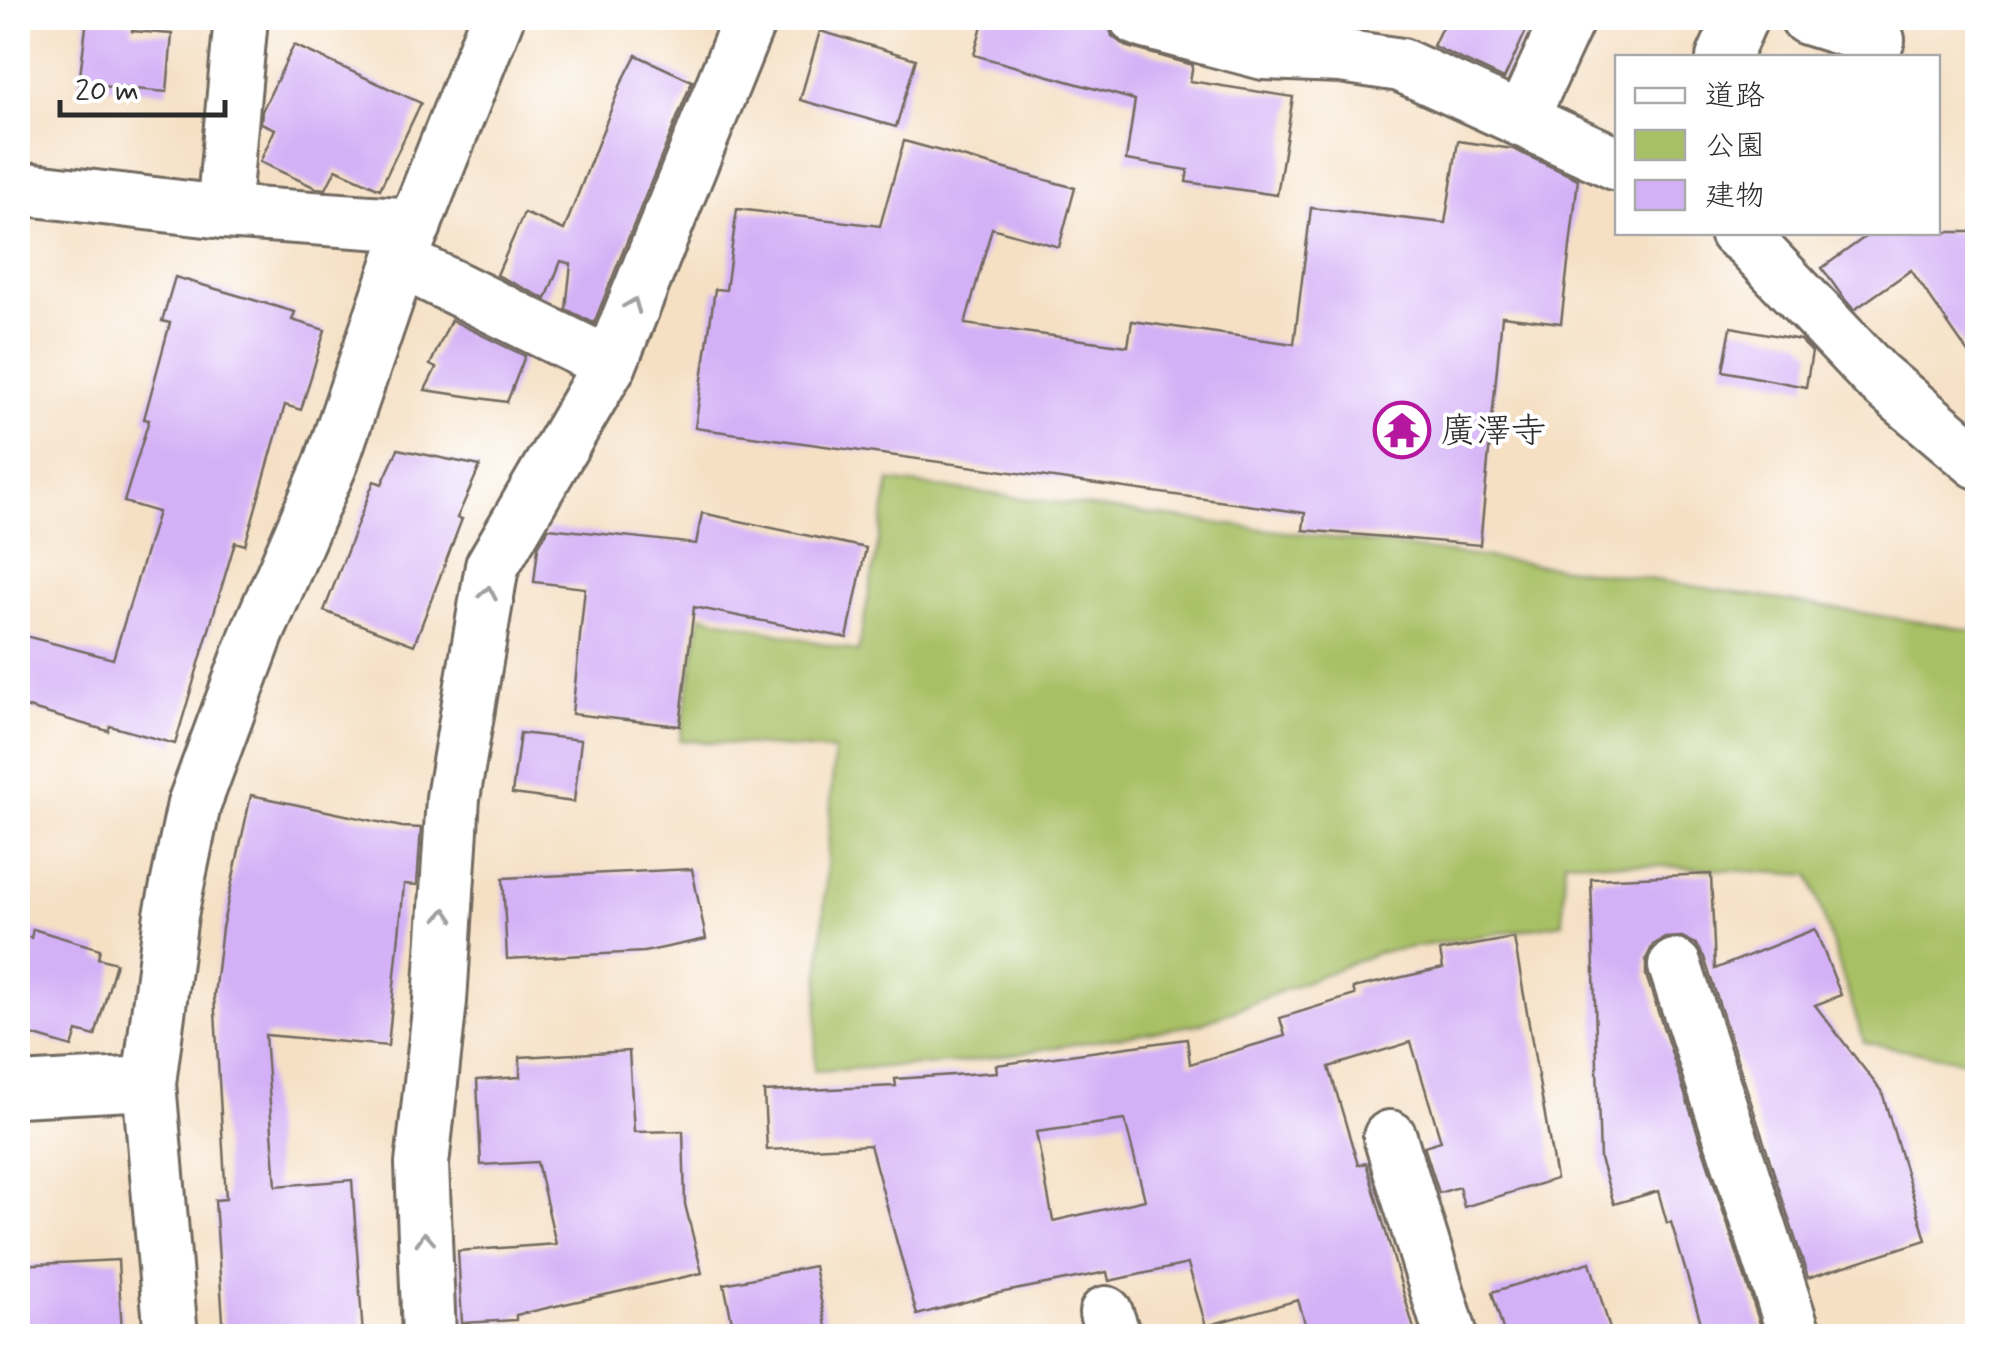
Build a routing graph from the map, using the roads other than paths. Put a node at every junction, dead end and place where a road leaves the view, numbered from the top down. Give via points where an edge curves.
1 (241, 18) edge
2 (497, 18) edge
3 (750, 18) edge
4 (1136, 18) edge
5 (1568, 18) edge
6 (1741, 18) edge
7 (1807, 18) edge
8 (1878, 40) dead end
9 (1723, 55) edge
10 (1521, 120) junction
11 (1615, 163) edge
12 (18, 188) edge
13 (223, 212) junction
14 (1740, 235) edge
15 (407, 242) junction
16 (610, 364) junction
17 (1978, 462) edge
18 (1675, 966) dead end
19 (149, 1083) junction
20 (18, 1090) edge
21 (1390, 1137) dead end
22 (171, 1336) edge
23 (429, 1336) edge
24 (1452, 1336) edge
25 (1795, 1336) edge

1 - 13 street
2 - 15 street
16 -> 3 street
4 - 10 street via 1264,53 1401,65
5 - 10 street
6 - 9 street
7 - 8 street
10 - 11 street
12 - 13 street
13 - 15 street
14 - 17 street via 1876,376
15 - 16 street
15 - 19 street via 330,466 257,634 194,804 171,915
23 -> 16 street via 422,1164 453,798 492,566
18 - 25 street
19 - 20 street
19 - 22 street
21 - 24 street

